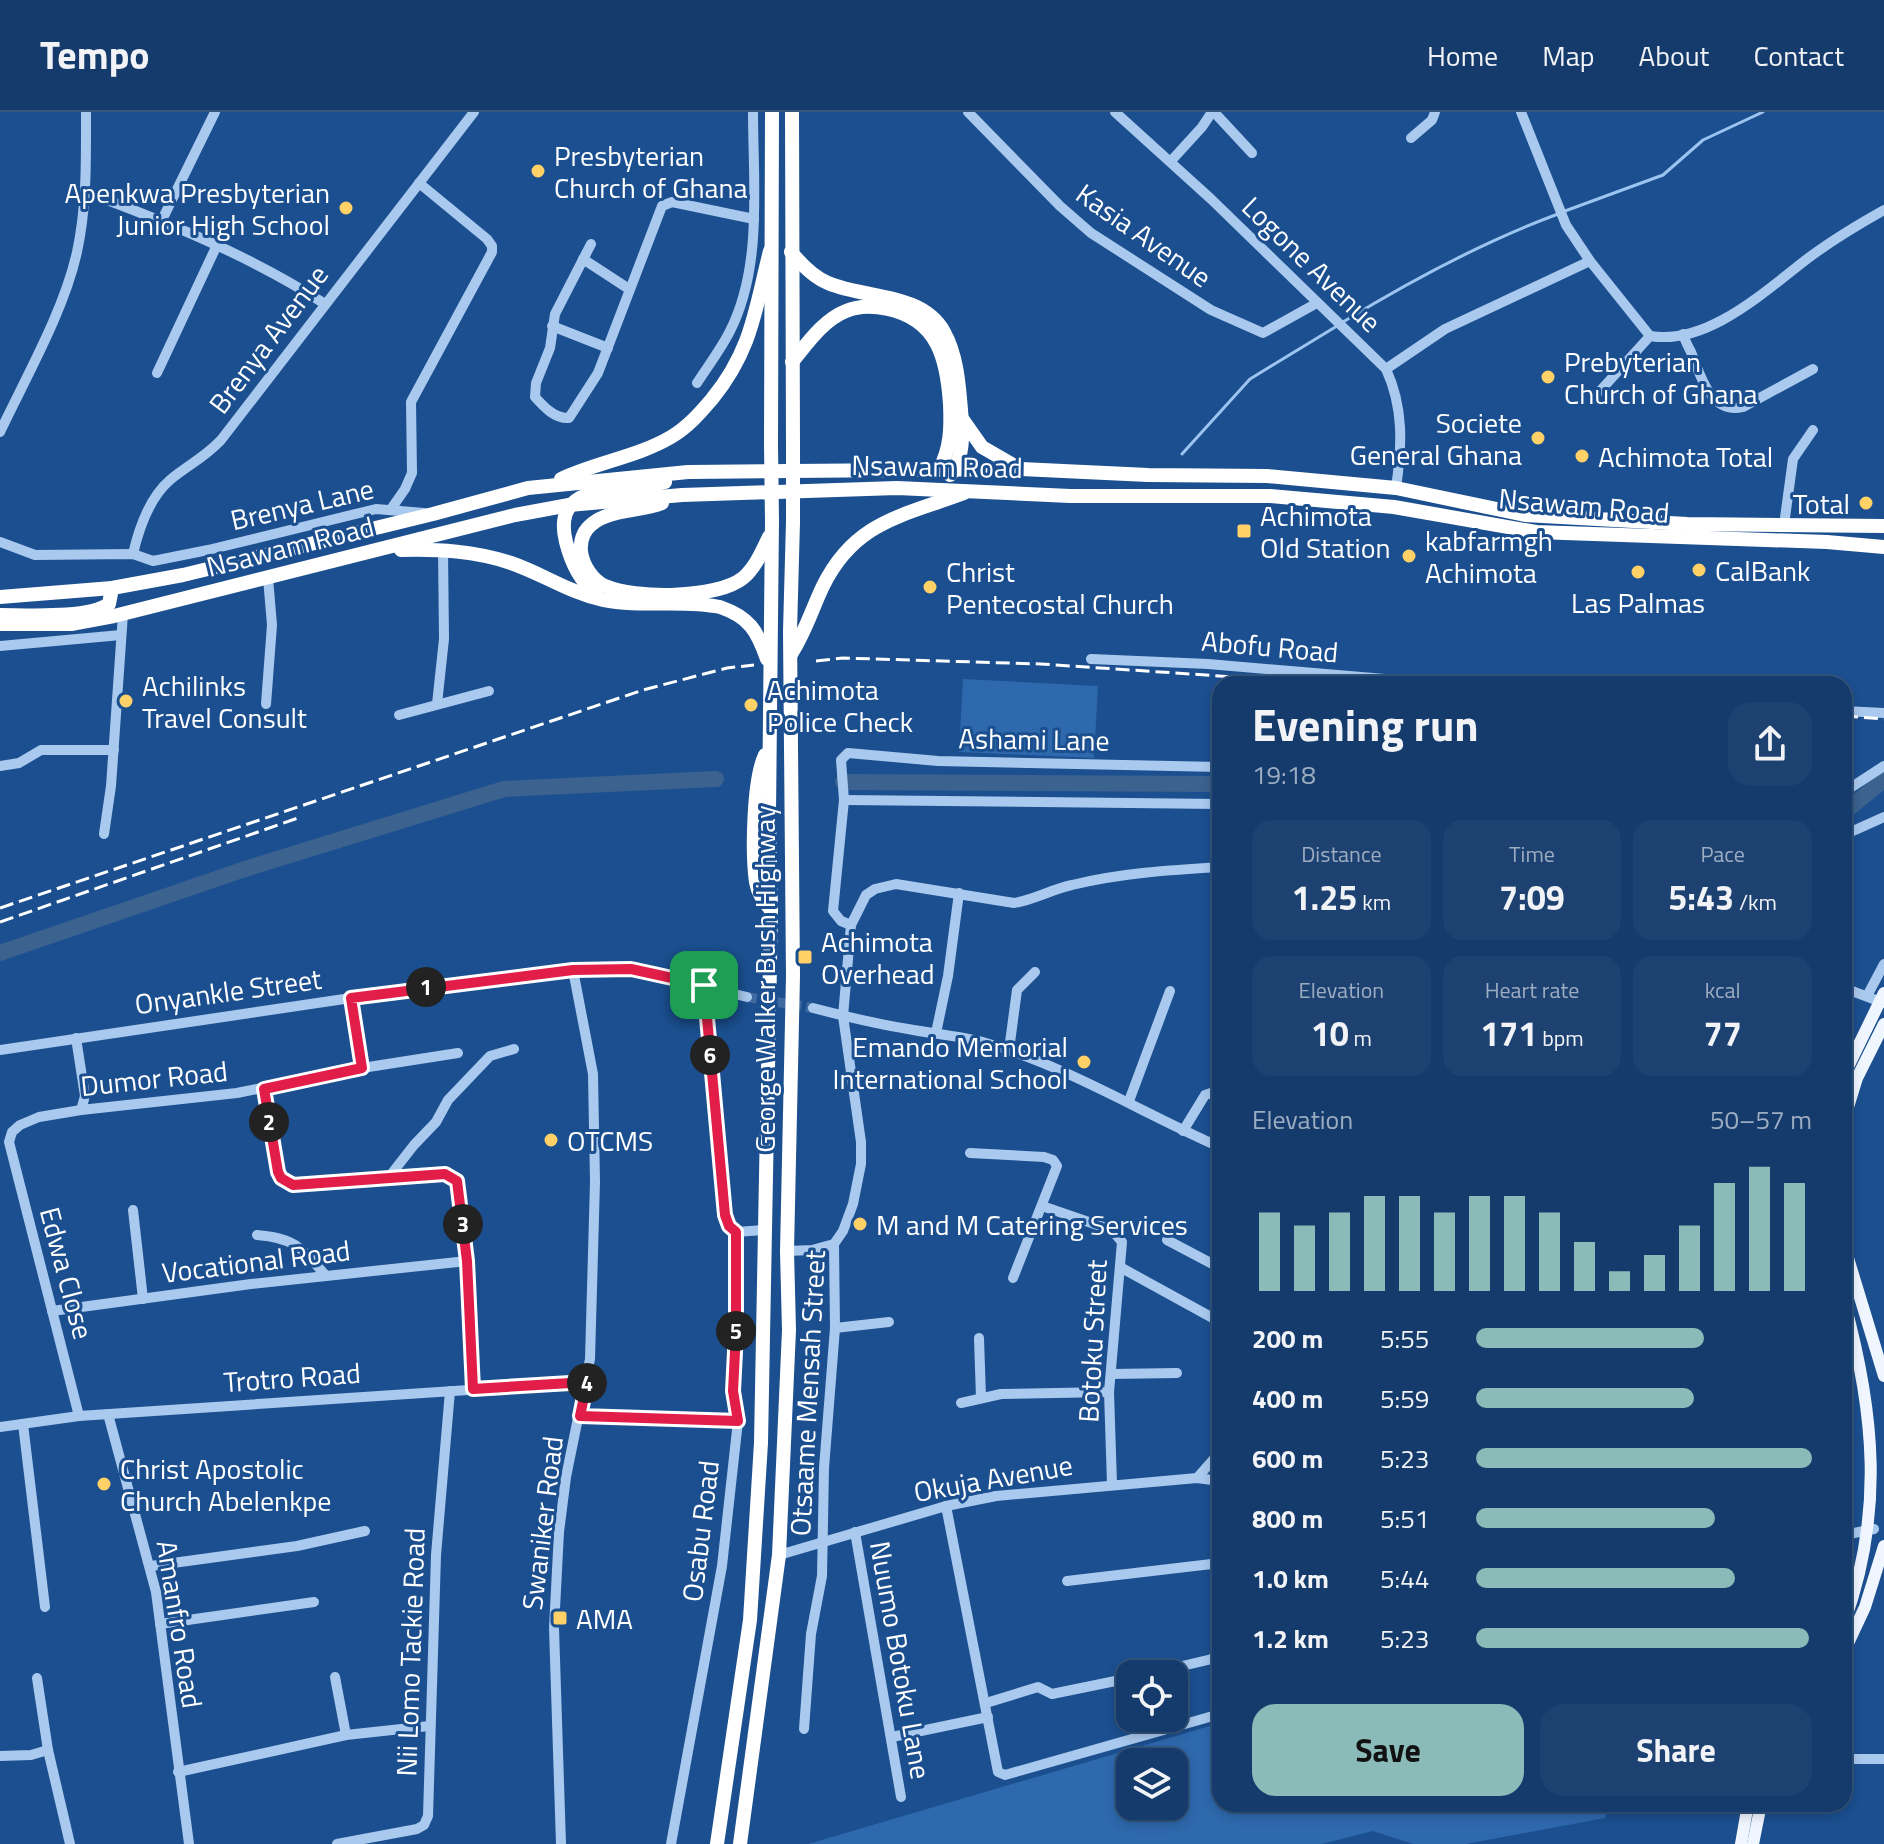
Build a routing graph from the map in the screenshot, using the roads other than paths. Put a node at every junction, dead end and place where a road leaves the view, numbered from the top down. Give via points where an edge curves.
1 (86, 112) edge
2 (215, 112) edge
3 (474, 112) edge
4 (753, 112) edge
5 (772, 112) edge
6 (968, 112) edge
7 (1115, 112) edge
8 (1213, 112) edge
9 (1435, 112) edge
10 (793, 113) edge
11 (1525, 113) edge
12 (1411, 138) dead end
13 (1252, 153) dead end
14 (1171, 161) junction
15 (419, 183) junction
16 (86, 192) junction
17 (1884, 210) edge
18 (754, 219) junction
19 (162, 220) junction
20 (591, 244) dead end
21 (217, 245) junction
22 (770, 251) junction
23 (791, 252) junction
24 (583, 259) junction
25 (1590, 261) junction
26 (629, 289) junction
27 (1317, 303) junction
28 (325, 304) junction
29 (552, 326) junction
30 (1683, 334) junction
31 (1650, 336) junction
32 (608, 348) junction
33 (792, 362) junction
34 (1386, 369) junction
35 (1813, 369) dead end
36 (157, 373) dead end
37 (697, 383) dead end
38 (1600, 391) dead end
39 (962, 420) junction
40 (1813, 430) dead end
41 (0, 432) edge
42 (955, 469) junction
43 (1021, 469) junction
44 (939, 470) junction
45 (688, 472) junction
46 (551, 484) junction
47 (1396, 488) junction
48 (932, 489) junction
49 (973, 490) junction
50 (682, 495) junction
51 (569, 505) junction
52 (1394, 507) junction
53 (391, 509) junction
54 (433, 514) junction
55 (1784, 525) junction
56 (1884, 526) edge
57 (772, 527) junction
58 (0, 542) edge
59 (1882, 547) edge
60 (443, 550) junction
61 (376, 551) junction
62 (133, 554) junction
63 (268, 578) junction
64 (112, 588) junction
65 (0, 597) edge
66 (600, 599) junction
67 (123, 614) junction
68 (0, 615) edge
69 (0, 624) edge
70 (121, 635) junction
71 (0, 646) edge
72 (791, 655) junction
73 (1091, 659) dead end
74 (770, 667) junction
75 (1350, 676) edge
76 (489, 691) dead end
77 (266, 704) dead end
78 (437, 704) junction
79 (1852, 711) edge
80 (1884, 713) edge
81 (399, 715) dead end
82 (114, 750) junction
83 (0, 766) edge
84 (1884, 766) edge
85 (1212, 767) edge
86 (1852, 787) edge
87 (844, 800) junction
88 (1212, 804) edge
89 (1884, 817) edge
90 (1852, 831) edge
91 (104, 834) dead end
92 (1212, 868) edge
93 (959, 893) junction
94 (851, 925) junction
95 (1884, 964) edge
96 (573, 970) junction
97 (1035, 972) dead end
98 (704, 985) junction
99 (1852, 990) edge
100 (1170, 991) dead end
101 (747, 997) tunnel mouth
102 (351, 998) junction
103 (1879, 998) edge
104 (813, 1008) tunnel mouth
105 (843, 1016) junction
106 (1884, 1024) edge
107 (936, 1033) junction
108 (76, 1038) junction
109 (514, 1049) dead end
110 (0, 1050) edge
111 (1009, 1050) junction
112 (458, 1053) dead end
113 (1852, 1057) edge
114 (362, 1068) junction
115 (264, 1089) junction
116 (1212, 1093) edge
117 (1852, 1094) edge
118 (1129, 1101) junction
119 (81, 1110) junction
120 (1183, 1131) junction
121 (9, 1142) joint
122 (1212, 1144) edge
123 (970, 1153) dead end
124 (389, 1177) junction
125 (1042, 1206) junction
126 (133, 1210) dead end
127 (764, 1230) junction
128 (736, 1232) junction
129 (257, 1235) dead end
130 (1167, 1240) dead end
131 (834, 1244) junction
132 (787, 1251) junction
133 (467, 1261) junction
134 (1212, 1264) edge
135 (1120, 1267) junction
136 (1852, 1273) edge
137 (326, 1276) junction
138 (1013, 1278) dead end
139 (143, 1299) junction
140 (52, 1311) junction
141 (1212, 1318) edge
142 (889, 1322) dead end
143 (835, 1328) junction
144 (1852, 1333) edge
145 (979, 1338) dead end
146 (1871, 1338) junction
147 (1884, 1343) edge
148 (1177, 1373) dead end
149 (1111, 1374) junction
150 (1884, 1376) edge
151 (587, 1382) junction
152 (473, 1389) junction
153 (450, 1391) junction
154 (1109, 1392) junction
155 (981, 1398) junction
156 (961, 1403) dead end
157 (108, 1414) junction
158 (79, 1416) junction
159 (580, 1416) junction
160 (738, 1421) junction
161 (23, 1424) junction
162 (0, 1427) edge
163 (1212, 1461) edge
164 (1197, 1478) junction
165 (1212, 1480) edge
166 (1112, 1484) junction
167 (946, 1506) junction
168 (1874, 1529) junction
169 (365, 1531) dead end
170 (855, 1532) junction
171 (1852, 1533) edge
172 (823, 1541) junction
173 (1884, 1546) edge
174 (779, 1555) junction
175 (1212, 1564) edge
176 (151, 1566) junction
177 (1880, 1574) edge
178 (1067, 1581) dead end
179 (314, 1602) dead end
180 (1852, 1602) edge
181 (45, 1607) dead end
182 (160, 1624) junction
183 (1852, 1635) edge
184 (1212, 1659) edge
185 (1188, 1665) edge
186 (335, 1677) dead end
187 (37, 1678) dead end
188 (1116, 1681) edge
189 (986, 1703) junction
190 (1212, 1716) edge
191 (988, 1717) junction
192 (429, 1726) junction
193 (804, 1729) dead end
194 (346, 1735) junction
195 (892, 1737) junction
196 (48, 1750) junction
197 (0, 1756) edge
198 (1852, 1759) edge
199 (1884, 1759) edge
200 (178, 1772) junction
201 (901, 1797) dead end
202 (1747, 1812) edge
203 (1759, 1812) edge
204 (70, 1844) edge
205 (189, 1844) edge
206 (337, 1844) edge
207 (561, 1844) edge
208 (671, 1844) edge
209 (715, 1844) edge
210 (742, 1844) edge
211 (1741, 1844) edge
212 (1753, 1844) edge

1 - 16 street
2 - 19 street
3 - 15 street, Brenya Avenue
4 - 18 street
5 - 22 highway
6 - 27 street, Kasia Avenue via 1074,220 1211,310 1263,333
7 - 14 street, Logone Avenue
8 - 13 street
8 - 14 street
9 - 12 street
10 - 23 highway, George Walker Bush Highway
11 - 25 street via 1566,225
14 - 27 street, Logone Avenue
15 - 28 street, Brenya Avenue
15 - 53 street, Brenya Lane via 492,246 411,402 412,473
16 - 19 street
16 - 41 street via 67,285
17 - 30 street via 1733,315
18 - 26 street via 667,202
18 - 37 street via 743,296 730,331
19 - 21 street
20 - 24 street
21 - 28 street
21 - 36 street
22 - 46 highway via 742,355 693,421 671,437
22 - 57 highway, bridge
23 - 33 highway, George Walker Bush Highway
23 - 39 highway via 826,283 906,303 932,316 945,332 955,366
24 - 26 street
24 - 29 street
25 - 31 street
25 - 34 street via 1445,329
26 - 32 street
27 - 34 street, Logone Avenue
28 - 62 street, Brenya Avenue via 221,440 154,497
29 - 32 street
29 - 32 street via 535,397 565,419 598,373
30 - 31 street
30 - 35 street via 1709,393 1735,409
31 - 38 street
33 - 44 highway via 816,332 845,311 874,306 922,324 939,346 948,371 951,427
33 - 72 highway, George Walker Bush Highway, bridge
34 - 47 street, Logone Avenue via 1400,412
39 - 42 highway
39 - 43 highway via 982,447
40 - 55 street via 1793,459
42 - 43 highway, Nsawam Road
42 - 44 highway, Nsawam Road
42 - 48 highway
43 - 47 highway, Nsawam Road via 1267,476
44 - 45 highway, Nsawam Road
45 - 46 highway, Nsawam Road
45 - 51 highway via 660,483 582,495
46 - 54 highway, Nsawam Road
47 - 52 highway
47 - 55 highway, Nsawam Road via 1525,515
48 - 49 highway, Nsawam Road
48 - 50 highway, Nsawam Road
49 - 52 highway, Nsawam Road via 1070,496 1270,496
49 - 72 highway via 904,513 861,537 824,584
50 - 51 highway, Nsawam Road
50 - 57 highway via 609,516 587,528 581,552 594,579 619,590 665,594 726,586 752,569
51 - 61 highway, Nsawam Road
51 - 66 highway via 564,524 569,553 580,580
52 - 59 highway, Nsawam Road via 1536,532
53 - 54 street
53 - 62 street, Brenya Lane via 153,561
54 - 64 highway, Nsawam Road
55 - 56 highway, Nsawam Road
57 - 74 highway
58 - 62 street, Brenya Lane via 35,555
60 - 61 highway
60 - 66 highway via 513,564
60 - 78 street via 444,639
61 - 63 highway, Nsawam Road
63 - 67 highway, Nsawam Road
63 - 77 street via 272,625
64 - 65 highway, Nsawam Road
64 - 68 highway via 103,608
66 - 74 highway via 706,604 734,612 760,639
67 - 69 highway, Nsawam Road via 71,624
67 - 70 street
70 - 71 street
70 - 82 street
72 - 132 highway, George Walker Bush Highway via 793,976
73 - 75 street, Abofu Road
74 - 127 highway, George Walker Bush Highway via 769,747 759,773 755,842 756,883 771,910
76 - 78 street
78 - 81 street
79 - 80 street
82 - 83 street via 41,750 19,763
82 - 91 street
84 - 86 street
85 - 87 street, Ashami Lane via 938,761 848,753 841,760
87 - 88 street
87 - 94 street via 833,911
89 - 90 street
92 - 93 street via 1110,877 1014,903
93 - 94 street via 884,886 866,895
93 - 107 street
94 - 105 street, Otsaame Mensah Street
95 - 103 street
96 - 98 street, Onyankle Street via 631,969
96 - 102 street, Onyankle Street
96 - 151 street, Swaniker Road via 593,1074 595,1116
97 - 111 street via 1017,990
98 - 101 street, Onyankle Street
98 - 128 street, Osabu Road via 725,1215
99 - 103 street
100 - 118 street
102 - 108 street, Onyankle Street
102 - 114 street
103 - 113 main road
104 - 105 street
105 - 107 street
105 - 131 street, Otsaame Mensah Street via 861,1164 849,1217
106 - 117 main road
107 - 111 street
108 - 110 street, Onyankle Street
108 - 119 street via 85,1096
109 - 124 street via 490,1056 448,1100
111 - 118 street
112 - 114 street, Dumor Road
114 - 115 street, Dumor Road
115 - 119 street, Dumor Road
115 - 124 street via 278,1172 286,1182
116 - 120 street via 1205,1095
118 - 120 street
119 - 121 street, Dumor Road via 20,1125
120 - 122 street
121 - 140 street, Edwa Close
123 - 125 street via 1053,1160 1056,1170
124 - 133 street via 445,1174 457,1181
125 - 135 street, Botoku Street via 1119,1235
125 - 138 street
126 - 139 street
127 - 128 street
127 - 209 highway, George Walker Bush Highway via 756,1544 746,1649
128 - 160 street, Osabu Road via 733,1391
129 - 137 street via 293,1242
130 - 134 street
131 - 132 street
131 - 143 street, Otsaame Mensah Street
132 - 174 highway, George Walker Bush Highway via 789,1330
133 - 137 street, Vocational Road
133 - 152 street
135 - 141 street
135 - 149 street, Botoku Street
136 - 146 main road
137 - 139 street, Vocational Road
139 - 140 street, Vocational Road
140 - 158 street, Edwa Close
142 - 143 street
143 - 172 street, Otsaame Mensah Street
144 - 168 main road via 1874,1445
145 - 155 street
146 - 147 main road
146 - 150 main road
148 - 149 street
149 - 154 street, Botoku Street
151 - 152 street, Trotro Road
151 - 159 street, Swaniker Road
152 - 153 street, Trotro Road
153 - 157 street, Trotro Road
153 - 192 street, Nii Lomo Tackie Road
154 - 155 street
154 - 166 street, Botoku Street
155 - 156 street
157 - 158 street, Trotro Road
157 - 176 street, Amanfro Road
158 - 161 street, Trotro Road
159 - 160 street
159 - 207 street, Swaniker Road via 559,1532 554,1628
160 - 208 street, Osabu Road via 722,1566
161 - 162 street, Trotro Road
161 - 181 street
163 - 164 street
164 - 165 street, Okuja Avenue
164 - 166 street, Okuja Avenue
166 - 167 street, Okuja Avenue
167 - 170 street, Okuja Avenue
167 - 189 street
168 - 171 street
168 - 180 main road
169 - 176 street
170 - 172 street, Okuja Avenue
170 - 195 street, Nuumo Botoku Lane
172 - 174 street, Okuja Avenue
172 - 193 street, Otsaame Mensah Street
173 - 177 main road
174 - 210 highway, George Walker Bush Highway
175 - 178 street
176 - 182 street, Amanfro Road
177 - 183 main road
179 - 182 street
182 - 200 street, Amanfro Road
184 - 185 street
186 - 194 street
187 - 196 street
188 - 189 street via 1052,1694 1038,1687
189 - 191 street
190 - 191 street via 1005,1775 995,1766
191 - 195 street
192 - 194 street
192 - 206 street, Nii Lomo Tackie Road via 424,1825
194 - 200 street
195 - 201 street, Nuumo Botoku Lane
196 - 197 street
196 - 204 street
198 - 199 street
200 - 205 street, Amanfro Road
202 - 211 main road
203 - 212 main road

